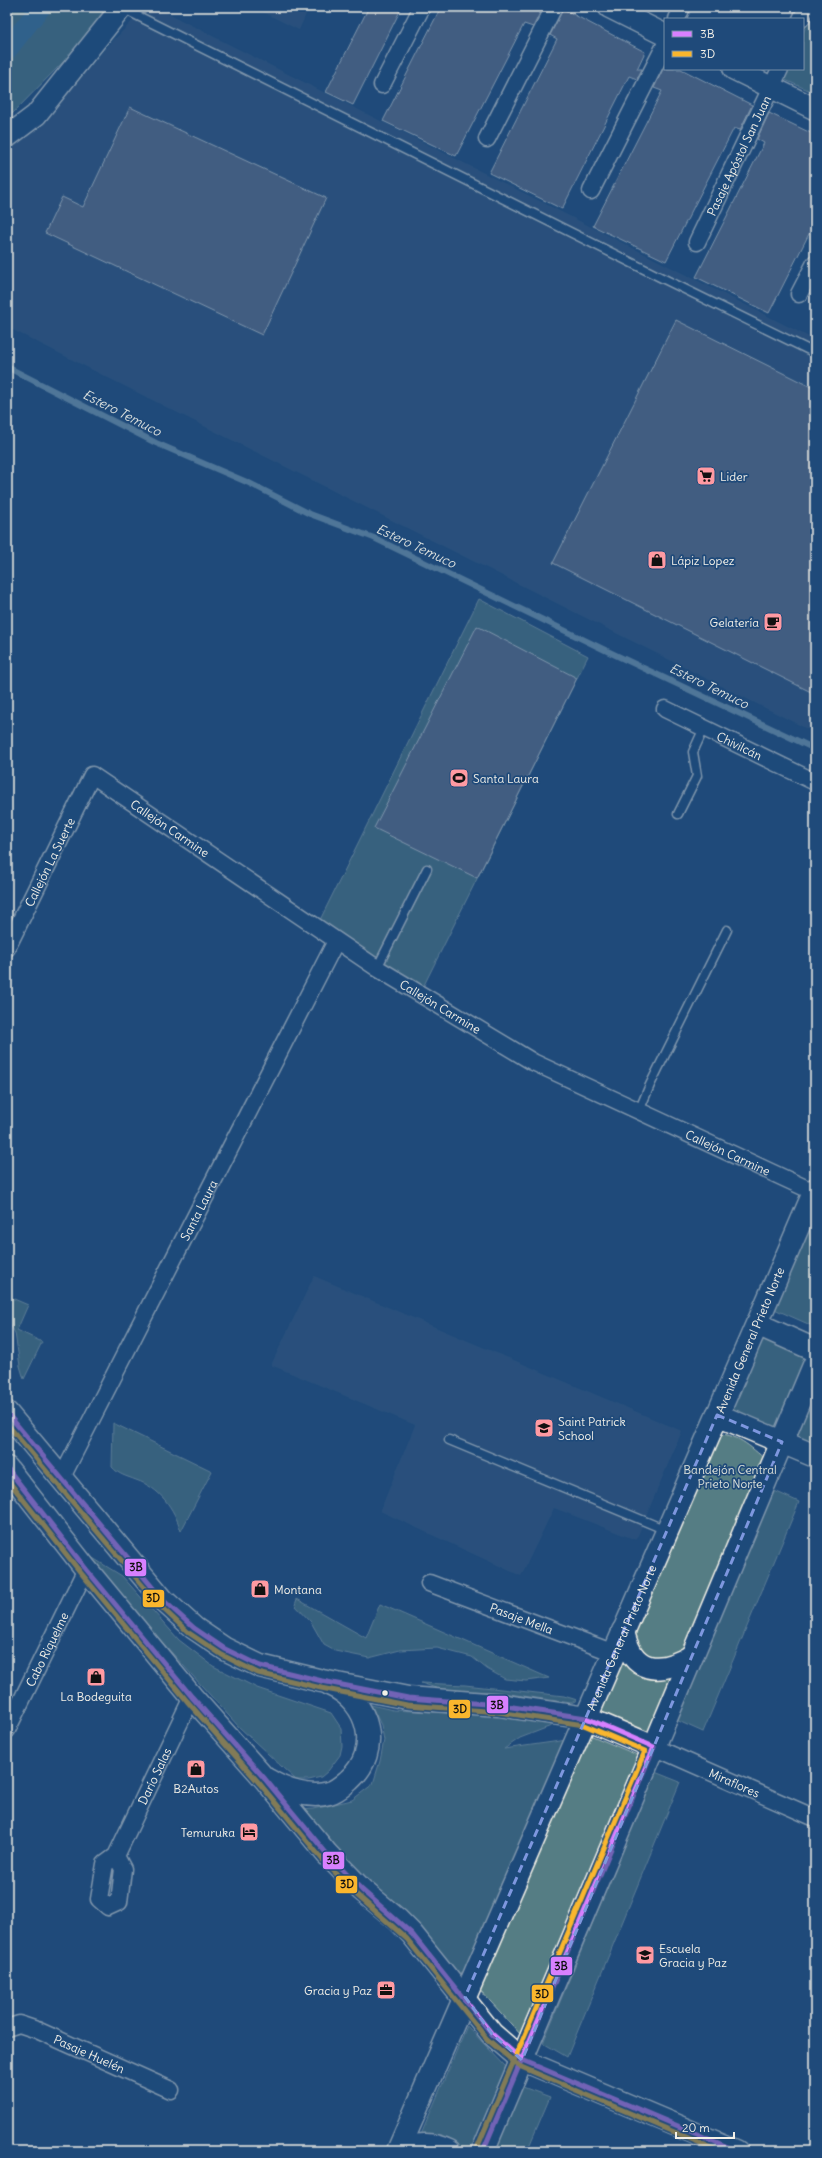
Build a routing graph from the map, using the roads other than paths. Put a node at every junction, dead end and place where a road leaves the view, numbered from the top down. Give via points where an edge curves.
1 (122, 7) edge
2 (422, 7) edge
3 (554, 7) edge
4 (609, 7) edge
5 (682, 7) edge
6 (807, 7) edge
7 (677, 18) edge
8 (802, 18) edge
9 (664, 34) edge
10 (664, 47) edge
11 (736, 70) edge
12 (780, 70) edge
13 (382, 85) dead end
14 (772, 88) junction
15 (815, 110) edge
16 (7, 137) edge
17 (487, 139) dead end
18 (591, 191) dead end
19 (697, 242) dead end
20 (815, 263) edge
21 (799, 294) dead end
22 (815, 353) edge
23 (665, 709) dead end
24 (704, 728) junction
25 (92, 775) joint
26 (815, 782) edge
27 (678, 814) dead end
28 (427, 870) dead end
29 (727, 930) dead end
30 (336, 941) junction
31 (7, 948) edge
32 (377, 968) junction
33 (639, 1111) junction
34 (814, 1190) edge
35 (756, 1324) junction
36 (815, 1350) edge
37 (815, 1363) edge
38 (7, 1413) edge
39 (717, 1415) junction
40 (449, 1440) dead end
41 (782, 1442) junction
42 (815, 1456) edge
43 (7, 1468) edge
44 (61, 1479) junction
45 (667, 1530) junction
46 (86, 1569) junction
47 (429, 1583) dead end
48 (624, 1631) junction
49 (614, 1653) junction
50 (692, 1656) junction
51 (322, 1681) junction
52 (192, 1697) junction
53 (586, 1718) junction
54 (7, 1730) edge
55 (654, 1746) junction
56 (265, 1778) junction
57 (815, 1818) edge
58 (116, 1856) dead end
59 (465, 1998) junction
60 (7, 2028) edge
61 (522, 2060) junction
62 (171, 2090) dead end
63 (398, 2151) edge
64 (403, 2151) edge
65 (449, 2151) edge
66 (483, 2151) edge
67 (737, 2151) edge

1 - 16 street via 36,115
1 - 22 lane via 654,275
2 - 13 street
3 - 17 street
4 - 9 street
5 - 7 street
6 - 8 street
10 - 18 street
11 - 14 street
12 - 14 street, Pasaje Apóstol San Juan
14 - 15 street
14 - 19 street, Pasaje Apóstol San Juan
20 - 21 street
23 - 24 street, Chivilcán
24 - 26 street, Chivilcán
24 - 27 lane via 693,752 697,776
25 - 30 street, Callejón Carmine
25 - 31 street, Callejón La Suerte
28 - 32 lane
29 - 33 lane
30 - 32 street, Callejón Carmine
30 - 44 street, Santa Laura
32 - 33 street, Callejón Carmine via 533,1062
33 - 34 street, Callejón Carmine
34 - 35 street, Avenida General Prieto Norte
35 - 36 main road
35 - 39 main road, Avenida General Prieto Norte
37 - 41 main road
38 - 44 main road
39 - 41 main road
39 - 45 main road, Avenida General Prieto Norte
40 - 45 lane
41 - 42 main road
41 - 50 main road
43 - 46 main road
44 - 51 main road via 163,1600 194,1628 224,1649 260,1666
45 - 48 main road, Avenida General Prieto Norte
46 - 52 main road
46 - 54 street, Cabo Riquelme
47 - 49 street, Pasaje Mella
48 - 49 main road, Avenida General Prieto Norte
48 - 50 main road via 626,1646 635,1658 646,1665 662,1669 674,1666
49 - 53 main road, Avenida General Prieto Norte
50 - 55 main road
51 - 53 main road via 408,1698 499,1705
51 - 56 main road via 340,1689 363,1712 369,1736 364,1762 357,1773 340,1788 329,1793 306,1794 285,1788
52 - 56 main road
52 - 58 street, Darío Salas
53 - 55 main road
53 - 59 main road, Avenida General Prieto Norte
55 - 57 street, Miraflores
55 - 61 main road
56 - 59 main road via 327,1854 362,1890 403,1925
59 - 61 main road via 492,2034
59 - 63 main road, Avenida General Prieto Norte
60 - 62 street, Pasaje Huelén via 19,2024 37,2030
61 - 66 main road
61 - 67 street
64 - 65 main road via 418,2145 429,2145

